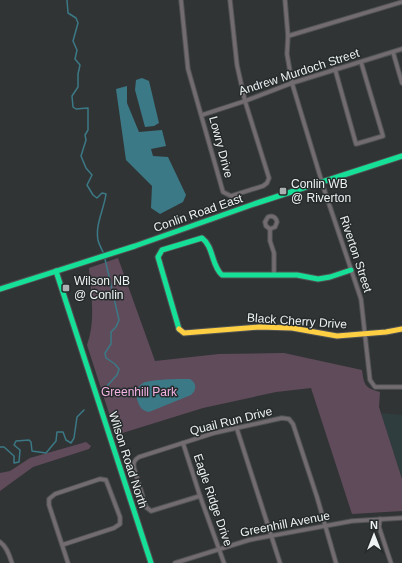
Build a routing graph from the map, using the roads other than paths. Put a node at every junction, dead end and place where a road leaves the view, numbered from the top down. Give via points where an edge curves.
1 (181, 0) edge
2 (230, 0) edge
3 (285, 0) edge
4 (402, 2) edge
5 (288, 36) junction
6 (402, 49) edge
7 (393, 52) junction
8 (361, 62) junction
9 (335, 69) junction
10 (292, 83) junction
11 (402, 83) edge
12 (245, 101) junction
13 (202, 115) junction
14 (402, 156) edge
15 (322, 182) junction
16 (270, 229) dead end
17 (351, 270) junction
18 (56, 272) junction
19 (274, 274) junction
20 (0, 289) edge
21 (402, 329) edge
22 (365, 334) junction
23 (402, 387) edge
24 (237, 429) junction
25 (183, 443) junction
26 (200, 496) junction
27 (402, 518) edge
28 (380, 519) junction
29 (325, 526) junction
30 (271, 536) junction
31 (0, 542) edge
32 (62, 545) junction
33 (219, 549) junction
34 (12, 563) edge
35 (68, 563) edge
36 (152, 563) edge
37 (175, 563) edge
38 (224, 563) edge
39 (280, 563) edge
40 (336, 563) edge
41 (391, 563) edge

1 - 13 street, Lowry Drive via 188,69
2 - 12 street via 237,65
3 - 5 street, Riverton Street
4 - 5 street
5 - 10 street, Riverton Street via 287,54
6 - 7 street, Andrew Murdoch Street
7 - 8 street, Andrew Murdoch Street
7 - 11 street
8 - 9 street, Andrew Murdoch Street
8 - 9 street via 383,136 356,144
9 - 10 street, Andrew Murdoch Street
10 - 12 street, Andrew Murdoch Street
10 - 15 street, Riverton Street
12 - 13 street, Andrew Murdoch Street
12 - 13 street, Lowry Drive via 269,178 262,186 231,196 223,192
14 - 15 street, Conlin Road East
15 - 17 street, Riverton Street
15 - 18 street, Conlin Road East
16 - 19 street
17 - 19 street, Black Cherry Drive via 318,279
17 - 22 street, Riverton Street via 361,299
18 - 20 street, Conlin Road East
18 - 36 street, Wilson Road North
19 - 22 street, Black Cherry Drive via 222,275 217,270 207,242 202,238 162,250 158,257 178,327 184,333 259,327 292,328 337,336
21 - 22 street, Black Cherry Drive
22 - 23 street, Riverton Street via 371,383 379,388
24 - 25 street, Quail Run Drive
24 - 29 street, Quail Run Drive via 282,418 291,420
24 - 30 street
25 - 26 street, Eagle Ridge Drive
25 - 26 street, Quail Run Drive via 135,460 133,464 146,507 152,511
26 - 33 street, Eagle Ridge Drive
27 - 28 street, Greenhill Avenue
28 - 29 street, Greenhill Avenue
28 - 41 street via 379,527
29 - 30 street, Greenhill Avenue
29 - 40 street, Quail Run Drive
30 - 33 street, Greenhill Avenue
30 - 39 street
31 - 34 street
32 - 32 street via 120,524 120,517 106,480 100,479 49,498
32 - 35 street
33 - 37 street, Greenhill Avenue
33 - 38 street, Eagle Ridge Drive

